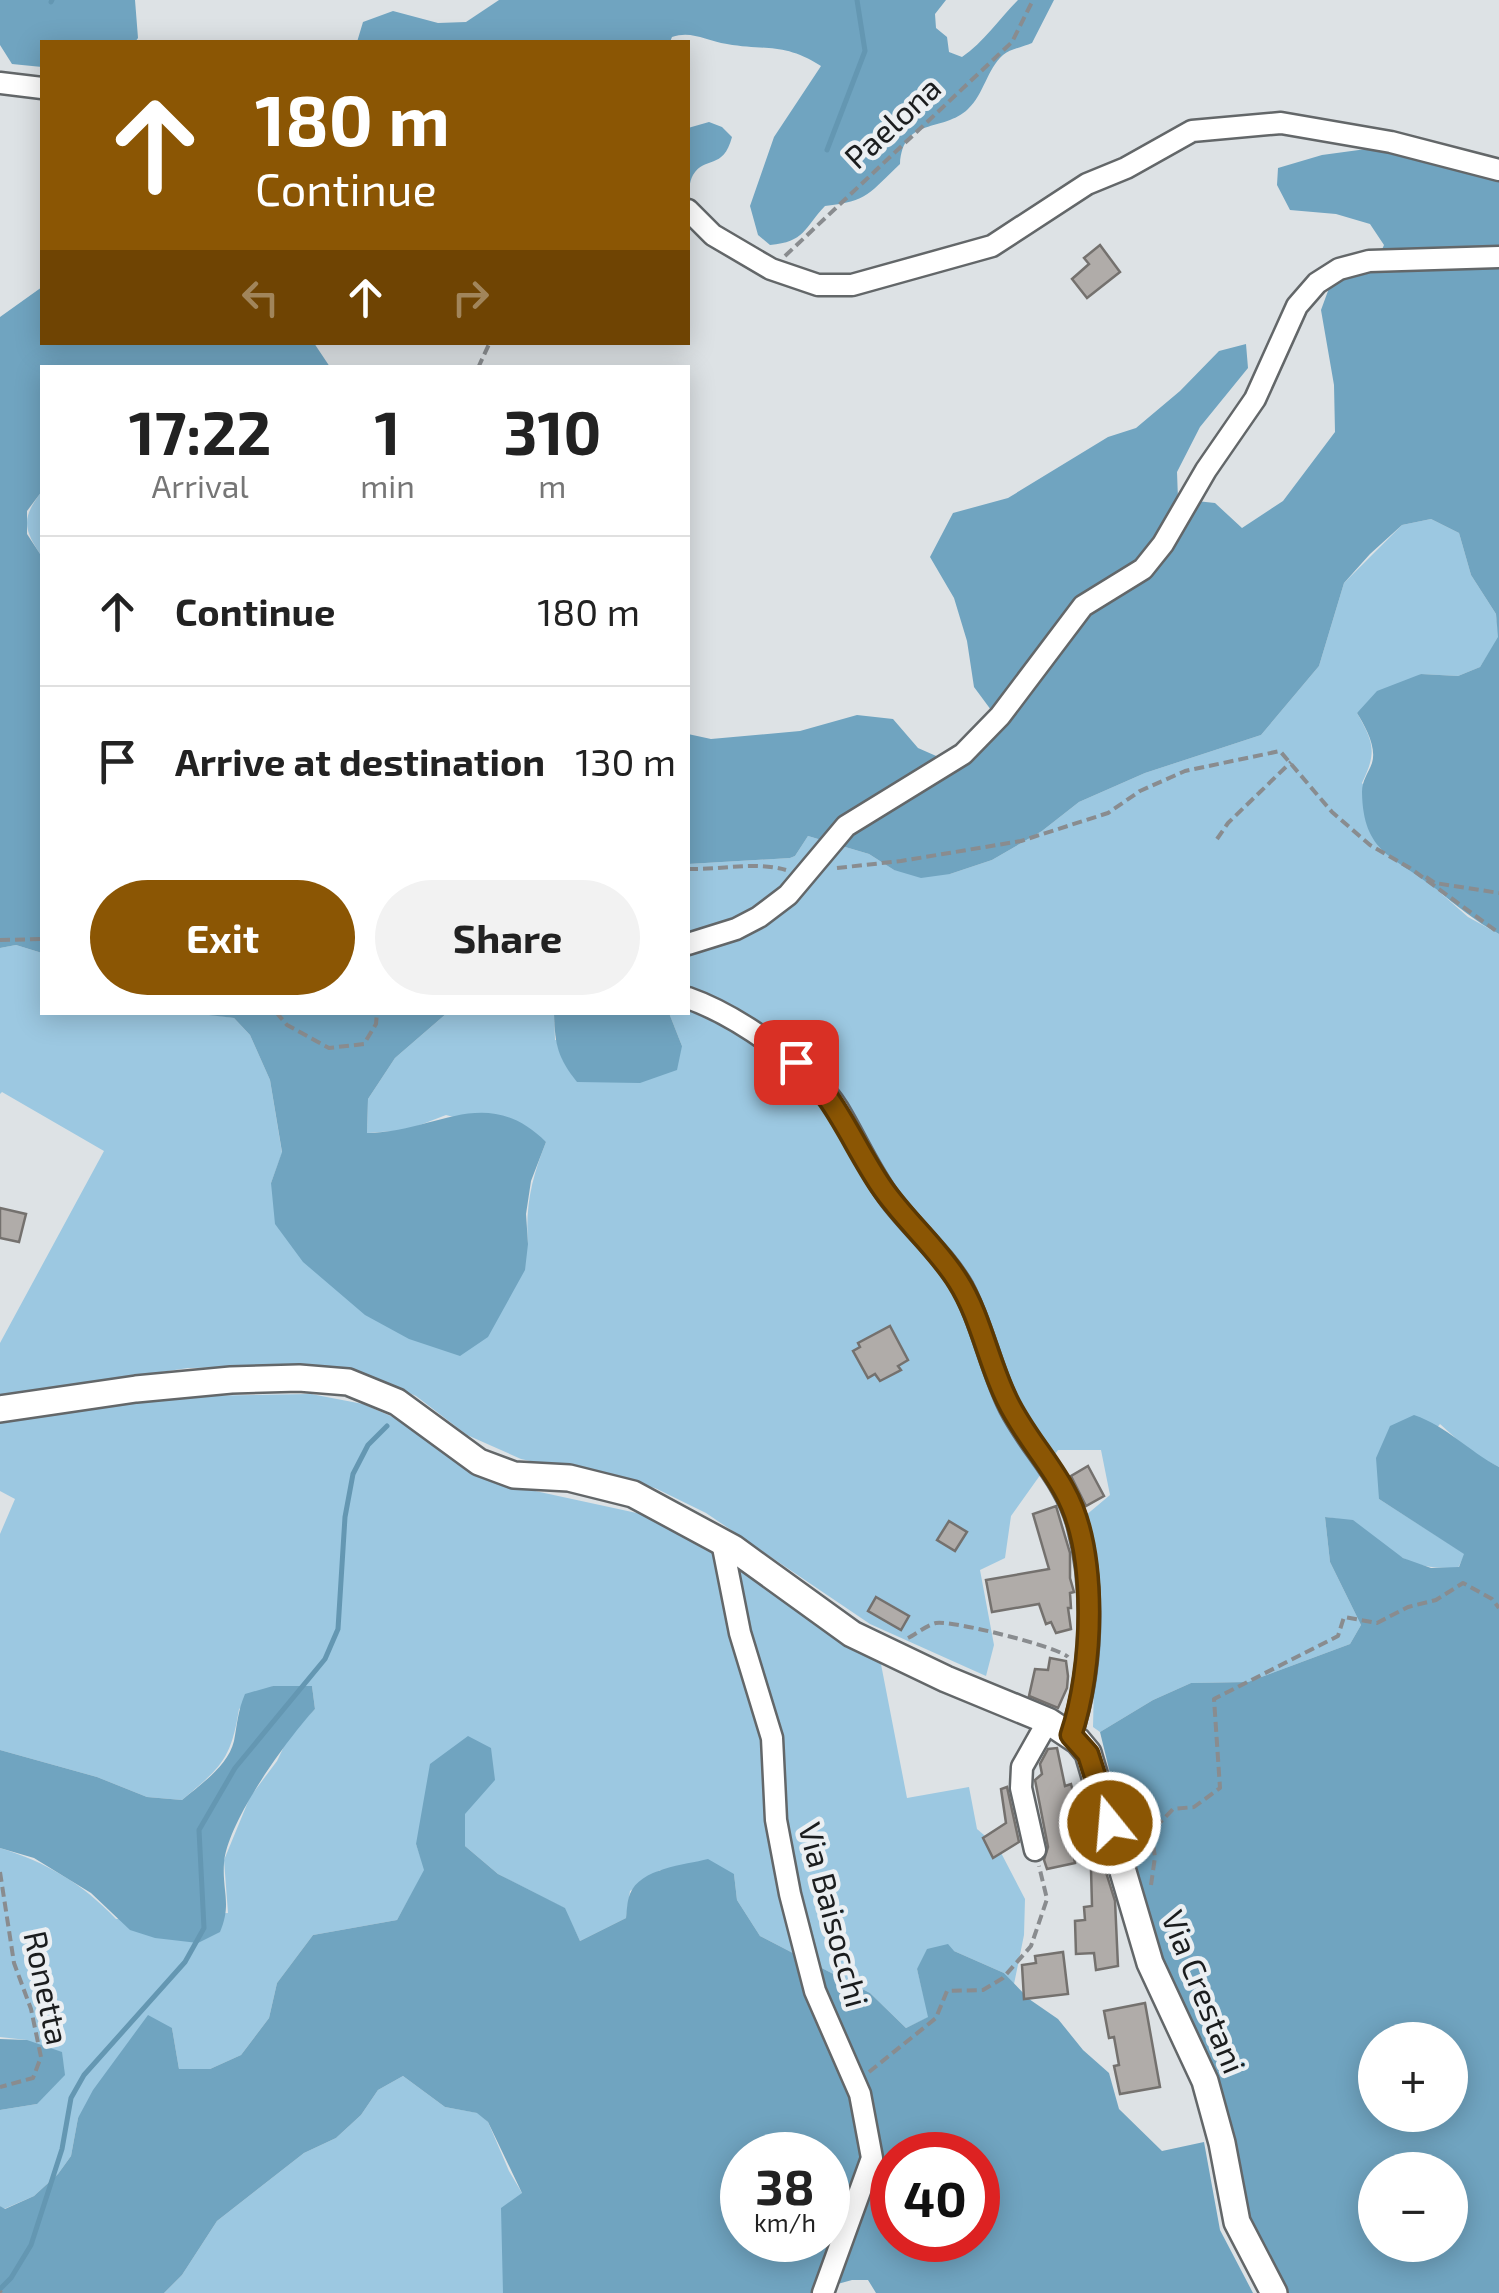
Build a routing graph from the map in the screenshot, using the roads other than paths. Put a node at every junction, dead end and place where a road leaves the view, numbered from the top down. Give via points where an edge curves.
1 (0, 83) edge
2 (40, 88) edge
3 (1499, 170) edge
4 (690, 212) edge
5 (1499, 257) edge
6 (690, 943) edge
7 (690, 999) edge
8 (0, 1408) edge
9 (722, 1542) junction
10 (1048, 1721) junction
11 (1071, 1735) junction
12 (1035, 1850) road end
13 (822, 2293) edge
14 (1274, 2293) edge

1 - 2 street
3 - 4 street via 1281,123 1192,131 1087,184 992,246 852,286 818,285 770,269 713,235
5 - 6 street via 1369,262 1316,282 1297,306 1255,399 1152,560 1083,606 979,741 846,826 788,894 759,916
7 - 11 street via 818,1082 890,1200 957,1279 1012,1411 1065,1491 1079,1528 1087,1641
8 - 9 street, Via Crestani via 230,1380 348,1382 397,1402 480,1462 633,1494
9 - 10 street, Via Crestani via 852,1634
9 - 13 street, Via Baisocchi via 740,1633 772,1738 776,1820 790,1894 815,1992 860,2094 872,2158
10 - 11 street, Via Crestani
10 - 12 street via 1022,1767
11 - 14 street, Via Crestani via 1088,1754 1161,1991 1200,2064 1236,2222

